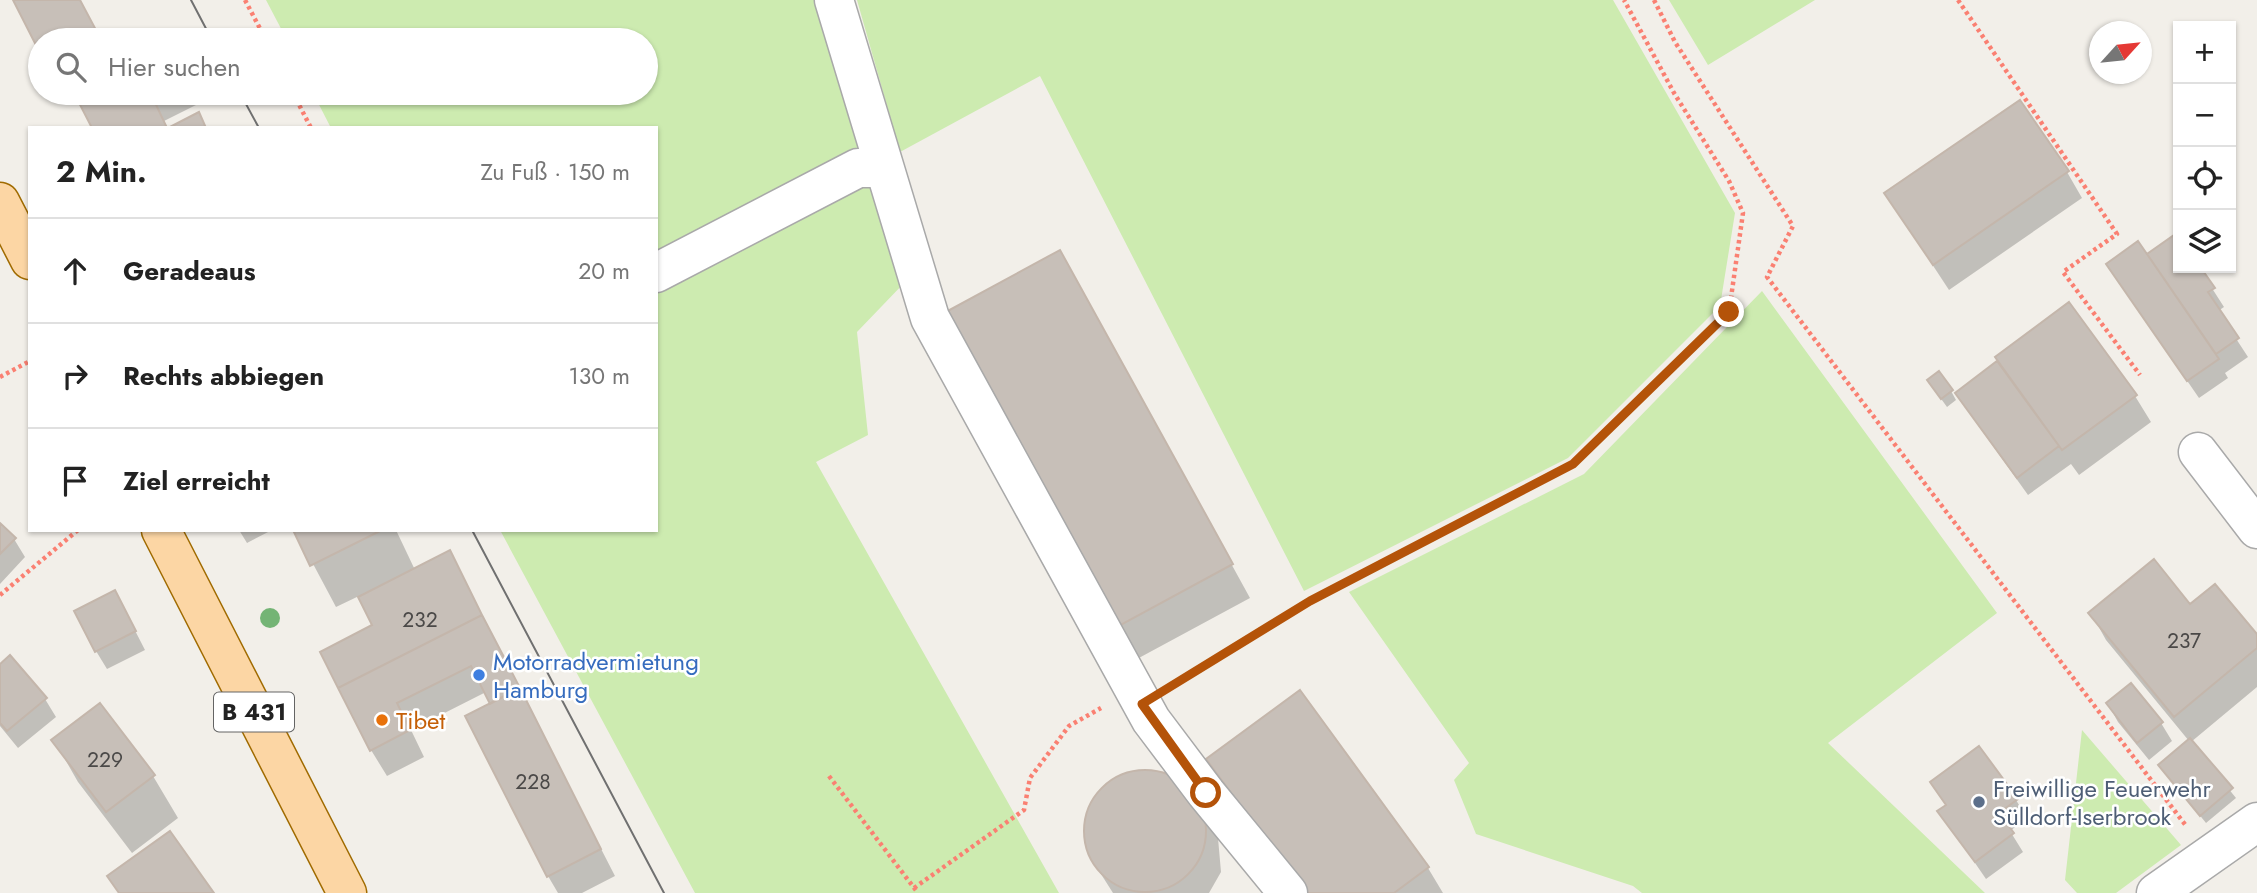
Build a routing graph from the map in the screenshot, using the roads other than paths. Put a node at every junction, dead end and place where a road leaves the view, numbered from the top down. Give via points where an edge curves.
1 (834, 0) edge
2 (884, 168) junction
3 (0, 202) edge
4 (28, 256) edge
5 (658, 272) edge
6 (2198, 452) dead end
7 (2257, 529) edge
8 (162, 532) edge
9 (2257, 822) edge
10 (346, 893) edge
11 (1288, 893) edge
12 (2156, 893) edge

1 - 2 street
2 - 5 street via 858,168
2 - 11 street via 930,318 1138,697 1206,793
3 - 4 main road
6 - 7 street
8 - 10 main road, B 431
9 - 12 street

